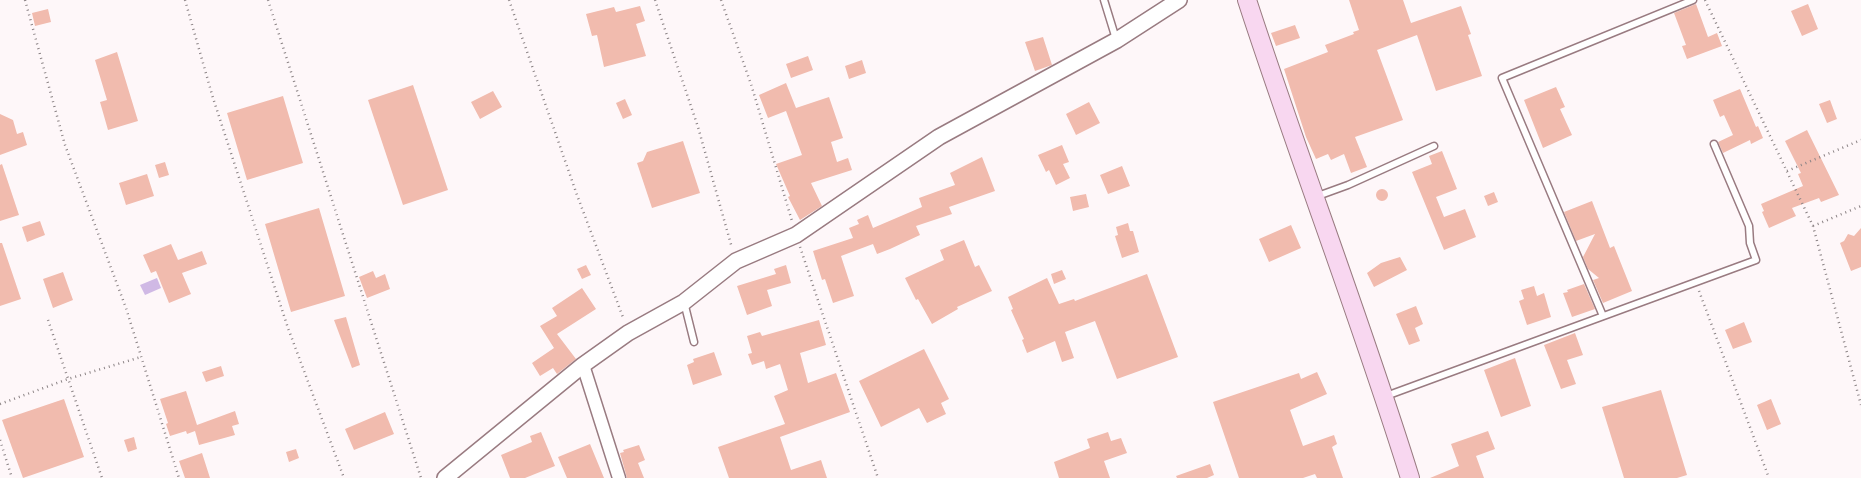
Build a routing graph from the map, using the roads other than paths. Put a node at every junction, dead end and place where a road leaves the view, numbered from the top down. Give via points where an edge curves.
1 (1104, 0) edge
2 (1178, 0) edge
3 (1247, 0) edge
4 (1693, 0) edge
5 (1116, 40) junction
6 (1714, 144) dead end
7 (1434, 146) dead end
8 (1314, 197) junction
9 (684, 302) junction
10 (1603, 316) junction
11 (694, 342) dead end
12 (583, 365) junction
13 (1385, 396) junction
14 (445, 478) edge
15 (619, 478) edge
16 (1410, 478) edge

1 - 5 lane
2 - 5 street
3 - 8 main road
4 - 10 lane via 1502,78
5 - 9 street via 939,138 796,235 736,261
6 - 10 lane via 1749,226 1756,260
7 - 8 lane
8 - 13 main road
9 - 11 lane
9 - 12 street
10 - 13 lane
12 - 14 street
12 - 15 street
13 - 16 main road

